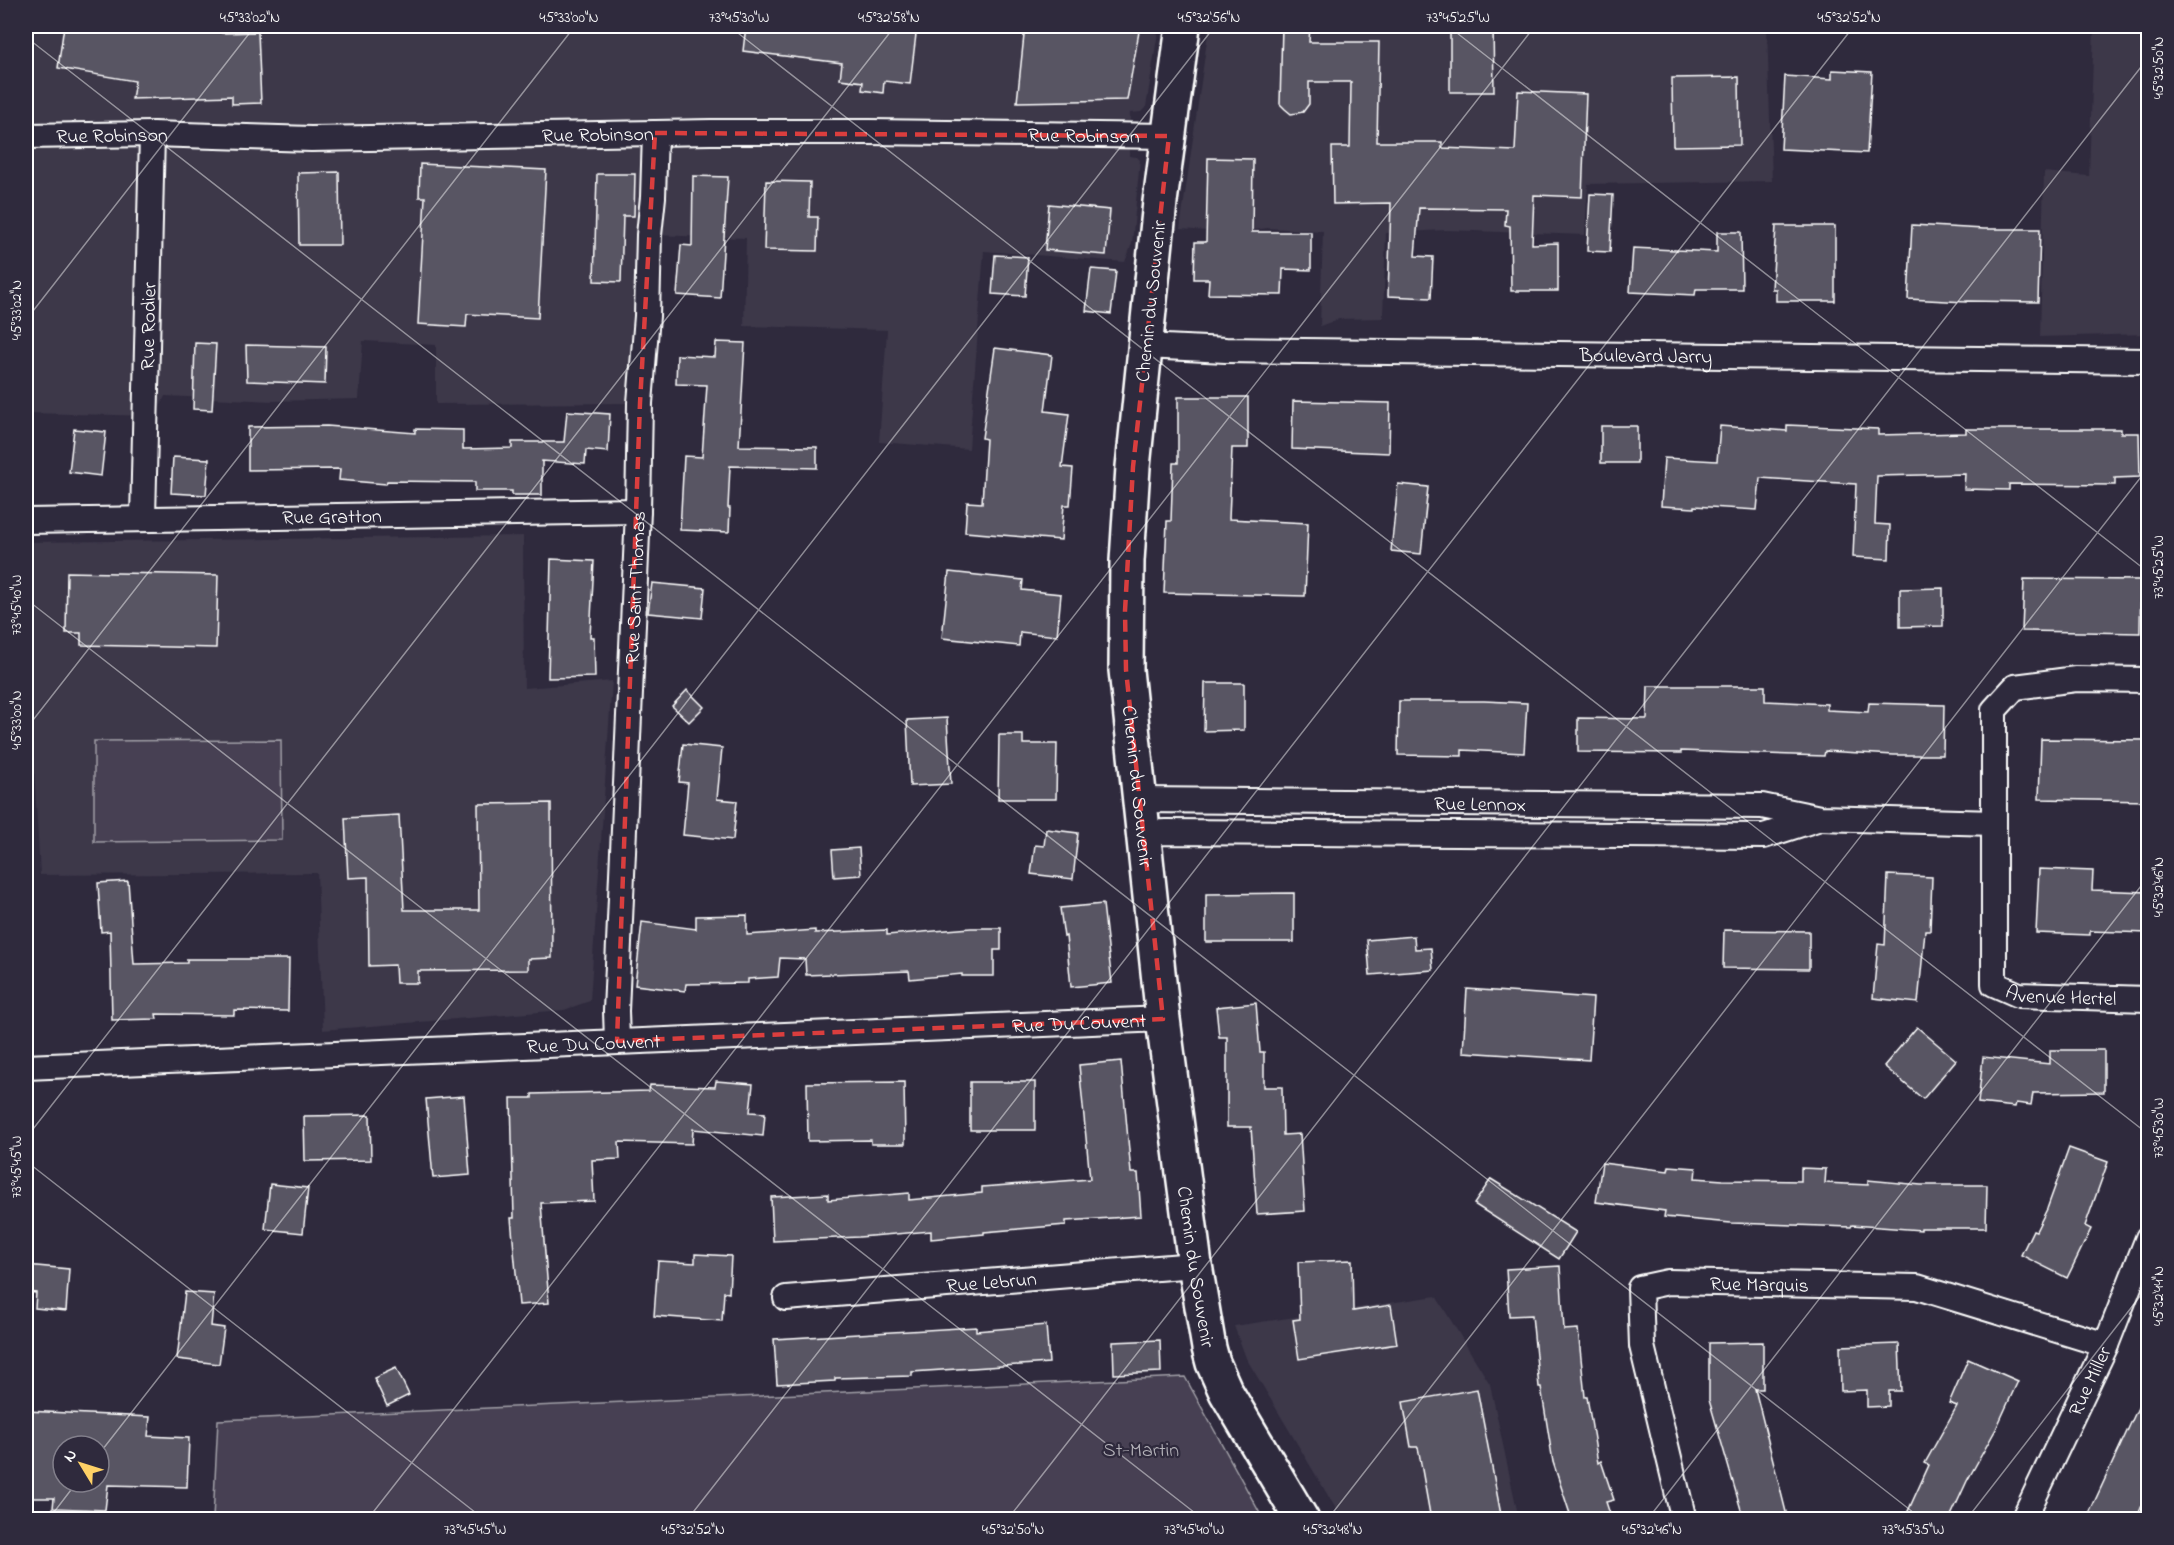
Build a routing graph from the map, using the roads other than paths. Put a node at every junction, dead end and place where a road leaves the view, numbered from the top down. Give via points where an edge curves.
1 (1183, 26) edge
2 (655, 133) junction
3 (152, 134) junction
4 (26, 136) edge
5 (1168, 136) junction
6 (1144, 346) junction
7 (2148, 362) edge
8 (638, 511) junction
9 (144, 518) junction
10 (26, 521) edge
11 (2148, 680) edge
12 (1140, 800) junction
13 (1820, 818) junction
14 (1994, 823) junction
15 (1143, 833) junction
16 (2148, 999) edge
17 (1163, 1019) junction
18 (617, 1041) junction
19 (26, 1067) edge
20 (2148, 1238) edge
21 (1195, 1265) junction
22 (786, 1298) dead end
23 (2106, 1345) junction
24 (1302, 1520) edge
25 (1684, 1520) edge
26 (2023, 1520) edge

1 - 5 street, Chemin du Souvenir
2 - 3 street, Rue Robinson via 311,139
2 - 5 street, Rue Robinson
2 - 8 street, Rue Saint Thomas
3 - 4 street, Rue Robinson
3 - 9 street, Rue Rodier
5 - 6 street, Chemin du Souvenir
6 - 7 street, Boulevard Jarry
6 - 12 street, Chemin du Souvenir via 1125,611 1126,670
8 - 9 street, Rue Gratton
8 - 18 street, Rue Saint Thomas
9 - 10 street, Rue Gratton
11 - 14 street via 2076,679 2015,687 1995,710
12 - 13 street, Rue Lennox via 1762,806
12 - 15 street, Chemin du Souvenir
13 - 14 street, Rue Lennox
13 - 15 street, Rue Lennox via 1764,836
14 - 16 street, Avenue Hertel via 1994,984 2019,995
15 - 17 street, Chemin du Souvenir
17 - 18 street, Rue Du Couvent
17 - 21 street, Chemin du Souvenir
18 - 19 street, Rue Du Couvent
20 - 23 street, Rue Miller
21 - 22 street, Rue Lebrun
21 - 24 street, Chemin du Souvenir via 1209,1348 1218,1375
23 - 25 street, Rue Marquis via 1917,1287 1668,1282 1640,1288 1642,1346
23 - 26 street, Rue Miller

